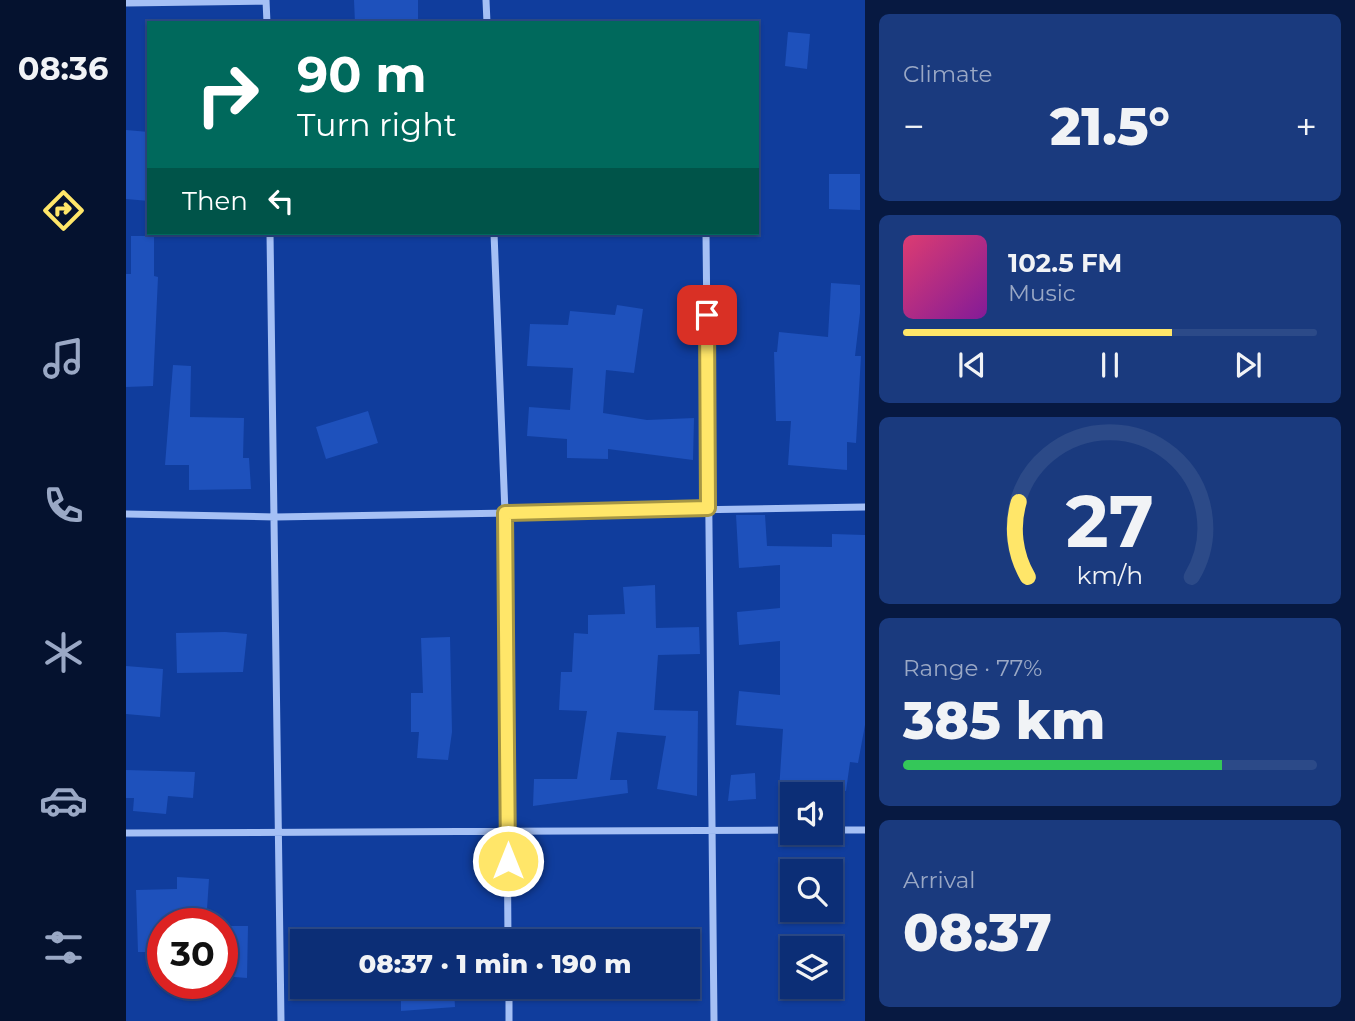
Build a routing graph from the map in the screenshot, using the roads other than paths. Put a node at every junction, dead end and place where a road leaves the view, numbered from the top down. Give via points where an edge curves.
1 (486, 0) edge
2 (266, 1) edge
3 (126, 3) edge
4 (267, 21) edge
5 (487, 21) edge
6 (270, 235) edge
7 (494, 235) edge
8 (706, 235) edge
9 (865, 507) edge
10 (708, 508) junction
11 (505, 513) junction
12 (126, 514) edge
13 (275, 517) junction
14 (780, 830) edge
15 (843, 830) edge
16 (865, 830) edge
17 (715, 831) junction
18 (279, 833) junction
19 (126, 834) edge
20 (507, 834) junction
21 (508, 929) edge
22 (509, 999) edge
23 (281, 1021) edge
24 (509, 1021) edge
25 (715, 1021) edge

1 - 5 street
2 - 3 street
2 - 4 street
6 - 13 street
7 - 11 street
8 - 10 street
9 - 10 street
10 - 11 street
10 - 17 street
11 - 13 street
11 - 20 street
12 - 13 street
13 - 18 street
14 - 17 street
15 - 16 street
17 - 20 street
17 - 25 street
18 - 19 street
18 - 20 street
18 - 23 street
20 - 21 street
22 - 24 street

